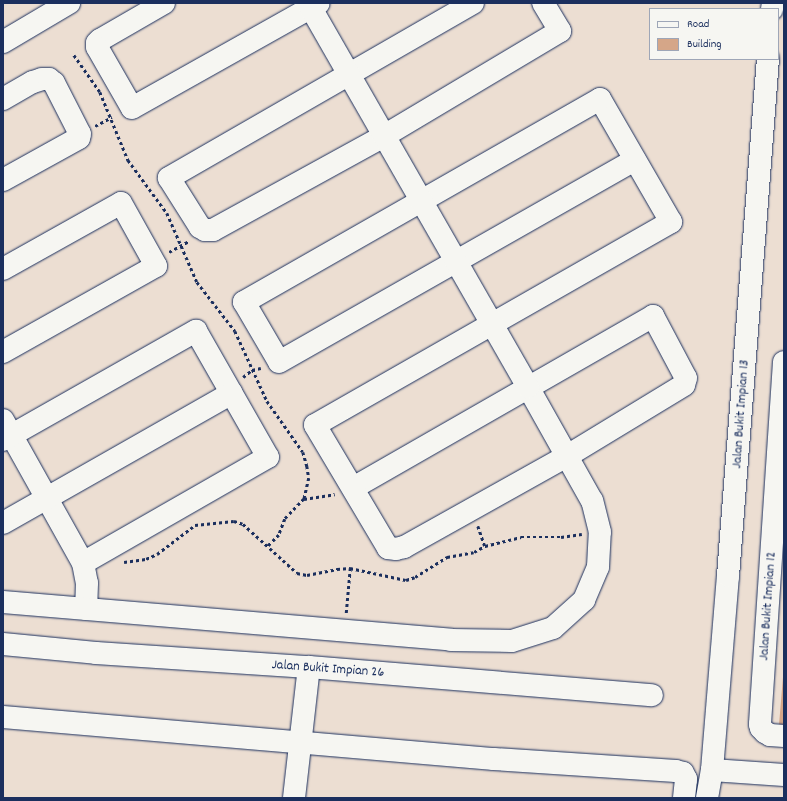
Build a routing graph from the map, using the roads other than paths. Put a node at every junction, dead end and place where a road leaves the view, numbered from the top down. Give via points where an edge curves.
1 (69, 3) edge
2 (164, 3) edge
3 (472, 3) edge
4 (543, 3) edge
5 (312, 5) edge
6 (3, 42) edge
7 (768, 60) edge
8 (349, 74) junction
9 (3, 99) edge
10 (384, 136) junction
11 (635, 160) junction
12 (3, 180) edge
13 (421, 201) junction
14 (456, 262) junction
15 (3, 269) edge
16 (492, 324) junction
17 (3, 352) edge
18 (784, 362) edge
19 (528, 387) junction
20 (230, 390) junction
21 (6, 432) edge
22 (567, 456) junction
23 (353, 488) junction
24 (47, 498) junction
25 (3, 523) edge
26 (83, 563) junction
27 (3, 602) edge
28 (86, 609) junction
29 (3, 644) edge
30 (309, 667) junction
31 (652, 695) dead end
32 (3, 717) edge
33 (784, 736) edge
34 (300, 743) junction
35 (712, 770) junction
36 (784, 774) edge
37 (294, 798) edge
38 (684, 798) edge
39 (707, 798) edge
40 (712, 798) edge

1 - 6 street
2 - 5 street via 97,43 132,108
3 - 8 street
4 - 10 street via 560,31
5 - 8 street
7 - 35 street, Jalan Bukit Impian 13
8 - 10 street
8 - 10 street via 169,178 200,227 213,230
9 - 12 street via 33,82 49,79 80,134 78,138
10 - 13 street
11 - 13 street via 600,99
11 - 14 street
11 - 16 street via 671,222
13 - 14 street
13 - 14 street via 244,302 279,362
14 - 16 street
15 - 17 street via 121,203 155,264
16 - 19 street
16 - 23 street via 315,425
18 - 33 street, Jalan Bukit Impian 12 via 760,724 760,728 770,735
19 - 22 street
19 - 22 street via 653,316 686,378 684,385
19 - 23 street
20 - 21 street via 196,331
20 - 24 street
20 - 26 street via 268,457
21 - 24 street
22 - 23 street via 404,547 396,549 388,548
22 - 28 street via 592,501 600,532 598,567 584,600 553,628 512,641 451,640
24 - 25 street
24 - 26 street
26 - 28 street via 87,583
27 - 28 street
29 - 30 street, Jalan Bukit Impian 26 via 96,653
30 - 31 street, Jalan Bukit Impian 26
30 - 34 street
32 - 34 street
34 - 37 street
34 - 38 street via 683,773 686,779
35 - 36 street
35 - 39 street, Jalan Bukit Impian 13
35 - 40 street, Jalan Bukit Impian 13

